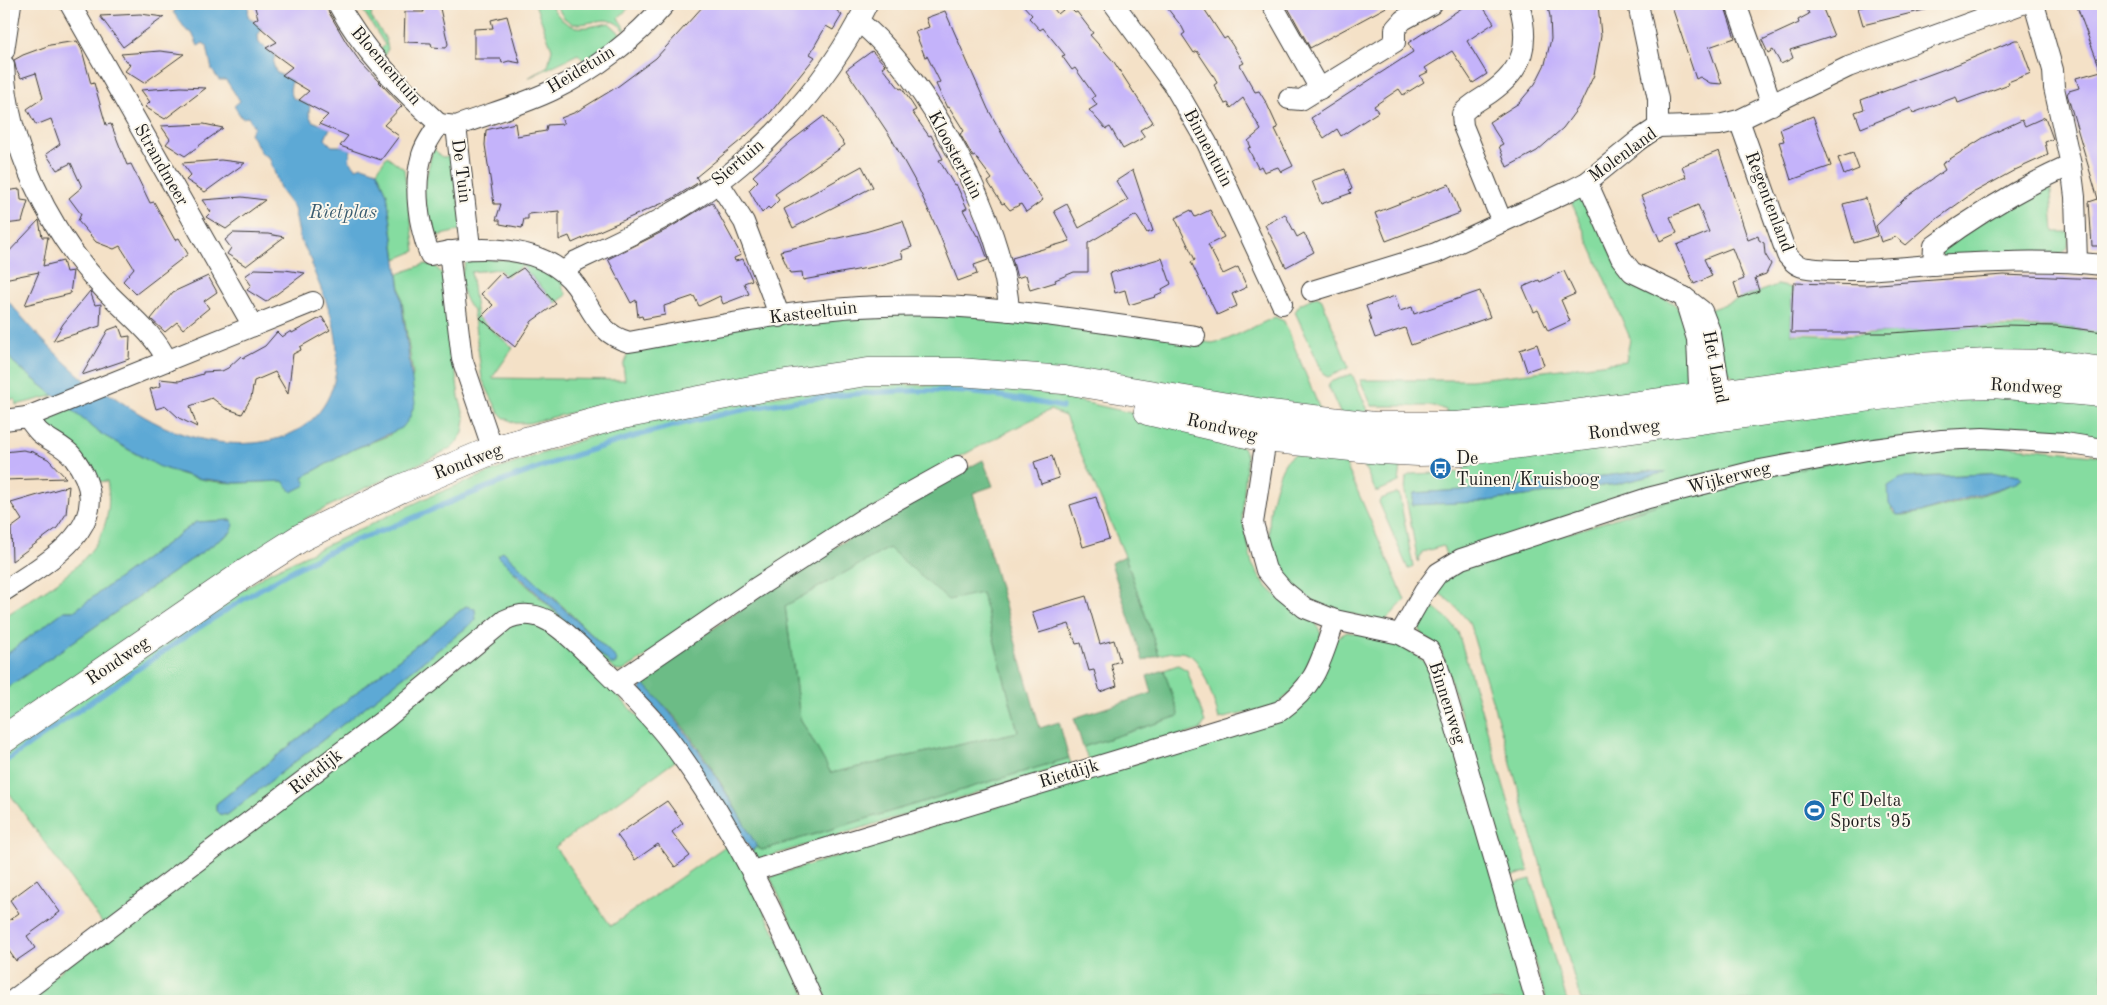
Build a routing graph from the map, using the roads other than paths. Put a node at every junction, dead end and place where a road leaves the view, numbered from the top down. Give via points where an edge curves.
1 (11, 4) edge
2 (70, 4) edge
3 (338, 4) edge
4 (665, 4) edge
5 (1114, 4) edge
6 (1272, 4) edge
7 (1432, 4) edge
8 (1519, 4) edge
9 (1638, 4) edge
10 (1736, 4) edge
11 (2022, 4) edge
12 (2034, 4) edge
13 (862, 12) edge
14 (4, 51) edge
15 (4, 65) edge
16 (1320, 90) junction
17 (1290, 99) dead end
18 (1772, 104) junction
19 (1739, 120) junction
20 (447, 125) junction
21 (1658, 127) junction
22 (2071, 165) junction
23 (718, 182) junction
24 (1587, 182) junction
25 (1502, 222) junction
26 (470, 247) junction
27 (440, 253) junction
28 (2077, 262) junction
29 (1933, 265) junction
30 (2103, 265) edge
31 (564, 272) junction
32 (1312, 291) dead end
33 (313, 302) dead end
34 (1282, 304) dead end
35 (1009, 311) junction
36 (780, 317) junction
37 (253, 326) junction
38 (1195, 336) dead end
39 (166, 361) junction
40 (2103, 371) edge
41 (2103, 393) edge
42 (1711, 406) junction
43 (28, 417) junction
44 (4, 420) edge
45 (1268, 426) junction
46 (493, 450) junction
47 (2103, 450) edge
48 (958, 466) dead end
49 (4, 591) edge
50 (1335, 620) junction
51 (1400, 634) junction
52 (617, 682) junction
53 (4, 739) edge
54 (752, 871) junction
55 (12, 1001) edge
56 (814, 1001) edge
57 (1536, 1001) edge

1 - 14 street
2 - 37 street, Strandmeer
3 - 20 street, Bloementuin via 372,56 400,88
4 - 20 street, Heidetuin via 630,40 553,90
5 - 34 street, Binnentuin via 1173,84 1207,142
6 - 16 street
7 - 16 street via 1403,20 1395,29 1395,42
8 - 25 street via 1526,42 1520,60 1508,79 1462,114 1463,126
9 - 21 street via 1658,99
10 - 18 street
11 - 18 street, Molenland via 1848,68
12 - 22 street via 2053,70
13 - 23 street, Siertuin via 836,58 804,100 764,143
13 - 35 street, Kloostertuin via 873,32 907,72 934,113 962,165 999,253
15 - 39 street via 9,104 24,160 48,211 100,285 160,347
16 - 17 street via 1301,100
18 - 19 street, Molenland
19 - 21 street, Molenland via 1719,125
19 - 29 street, Regentenland via 1786,254 1796,265 1878,269
20 - 26 street, De Tuin
20 - 27 street, De Tuin via 422,154 418,184 425,242
21 - 24 street, Molenland
22 - 28 street
22 - 29 street via 2031,183 1968,220 1934,246
23 - 31 street, Siertuin via 672,213 576,261
23 - 36 street via 744,222
24 - 25 street, Molenland
24 - 42 street, Het Land via 1621,258 1632,272 1684,298 1702,311 1711,334
25 - 32 street, Molenland via 1436,253
26 - 27 street
26 - 31 street, Kasteeltuin via 519,252 546,260
27 - 46 street, De Tuin via 462,359
28 - 29 street, Regentenland
28 - 30 street, Regentenland
31 - 36 street, Kasteeltuin via 600,324 614,338 629,342
33 - 37 street
35 - 36 street, Kasteeltuin via 882,306
35 - 38 street, Kasteeltuin
37 - 39 street
39 - 43 street
40 - 42 main road, Rondweg via 2053,364 1987,363 1901,369
41 - 42 main road, Rondweg via 1993,384 1960,385
42 - 45 main road, Rondweg via 1468,451 1409,452
43 - 44 street
43 - 49 street via 40,432 72,455 82,470 90,493 78,536 62,552
45 - 46 main road, Rondweg via 1000,376 933,371 868,372 825,377 618,416
45 - 50 street, Binnenweg via 1253,522 1266,570 1283,590 1306,608
46 - 53 main road, Rondweg via 400,489 302,537
47 - 51 street, Wijkerweg via 2022,440 1942,440 1786,464 1648,498 1461,559 1438,573
48 - 52 street via 858,522
50 - 51 street, Binnenweg
50 - 54 street, Rietdijk via 1312,680 1298,698 1280,711
51 - 57 street, Binnenweg via 1429,650 1438,667
52 - 54 street, Rietdijk via 687,764
52 - 55 street, Rietdijk via 552,622 533,614 505,620 377,725
54 - 56 street, Rietdijk

